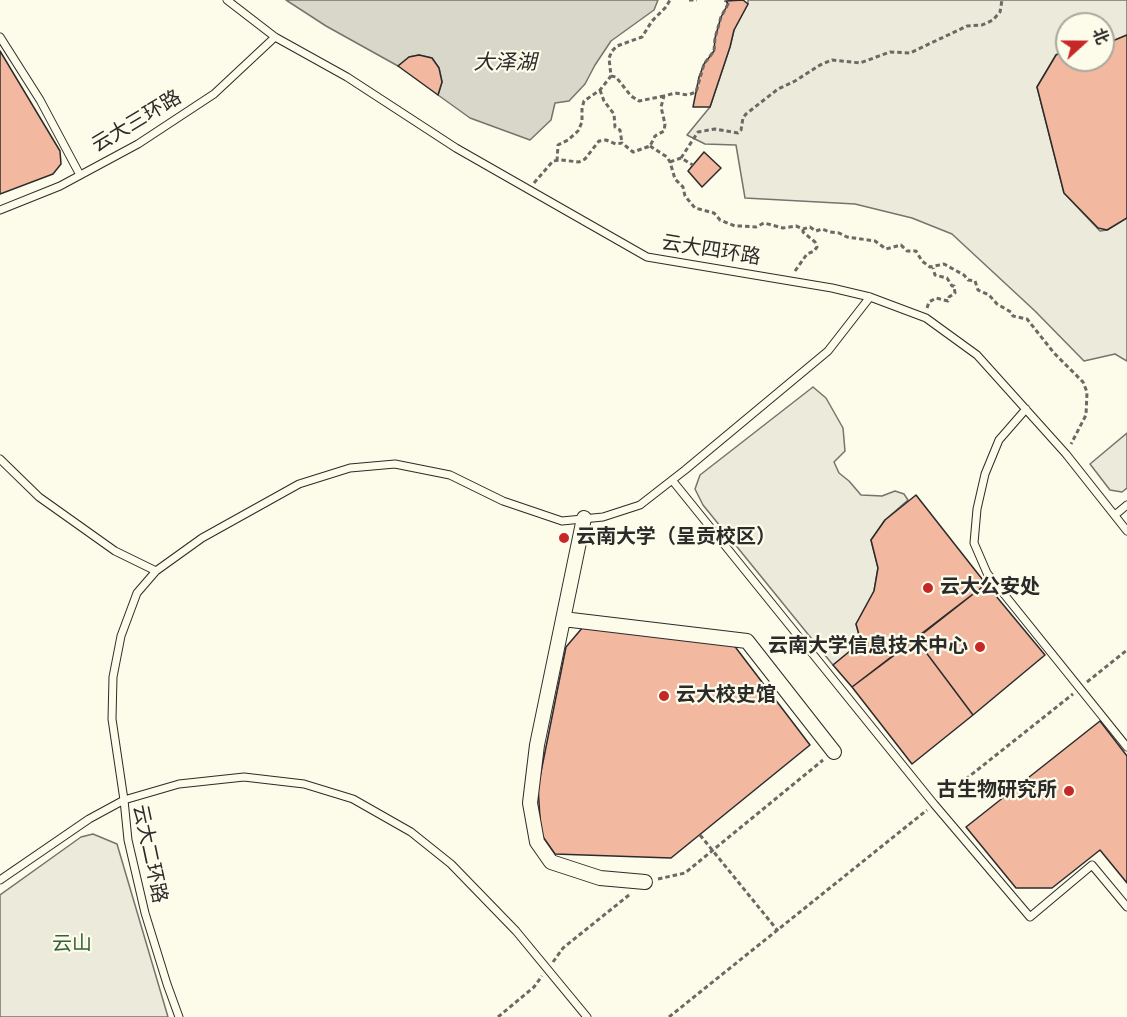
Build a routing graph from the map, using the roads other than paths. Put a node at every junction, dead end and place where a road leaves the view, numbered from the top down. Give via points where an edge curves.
1 (228, 0) edge
2 (0, 36) edge
3 (275, 37) junction
4 (80, 175) junction
5 (0, 210) edge
6 (870, 297) junction
7 (1026, 409) junction
8 (2, 464) edge
9 (672, 480) junction
10 (1127, 505) edge
11 (1115, 515) junction
12 (584, 518) junction
13 (1127, 531) edge
14 (156, 571) junction
15 (563, 619) junction
16 (1127, 747) edge
17 (834, 752) road end
18 (124, 800) junction
19 (0, 880) edge
20 (645, 882) dead end
21 (1127, 908) edge
22 (179, 1017) edge
23 (586, 1017) edge

1 - 3 lane, 云大四环路
2 - 4 lane
3 - 4 lane, 云大三环路 via 214,93 138,144
3 - 6 lane, 云大四环路 via 347,77 456,148 647,257
4 - 5 lane, 云大三环路
6 - 7 lane, 云大四环路 via 926,318 977,355
6 - 9 lane via 828,351
7 - 11 lane, 云大四环路
7 - 16 lane via 999,441 989,466 977,509 974,543 987,573
8 - 14 lane via 67,517 115,550
9 - 12 lane via 640,505 603,517
9 - 21 lane via 1030,917 1092,865
10 - 11 lane
11 - 13 lane, 云大四环路
12 - 14 lane via 562,521 503,501 450,475 395,464 350,468 299,484 202,538
12 - 15 street
14 - 18 lane via 137,593 121,636 113,677 112,719
15 - 17 street via 747,641
15 - 20 street via 537,745 530,803 537,842 551,862 600,878
18 - 19 lane, 云大二环路 via 89,819
18 - 22 lane, 云大二环路 via 128,840 145,913
18 - 23 lane via 179,784 244,777 304,784 353,799 411,832 452,864 516,931

